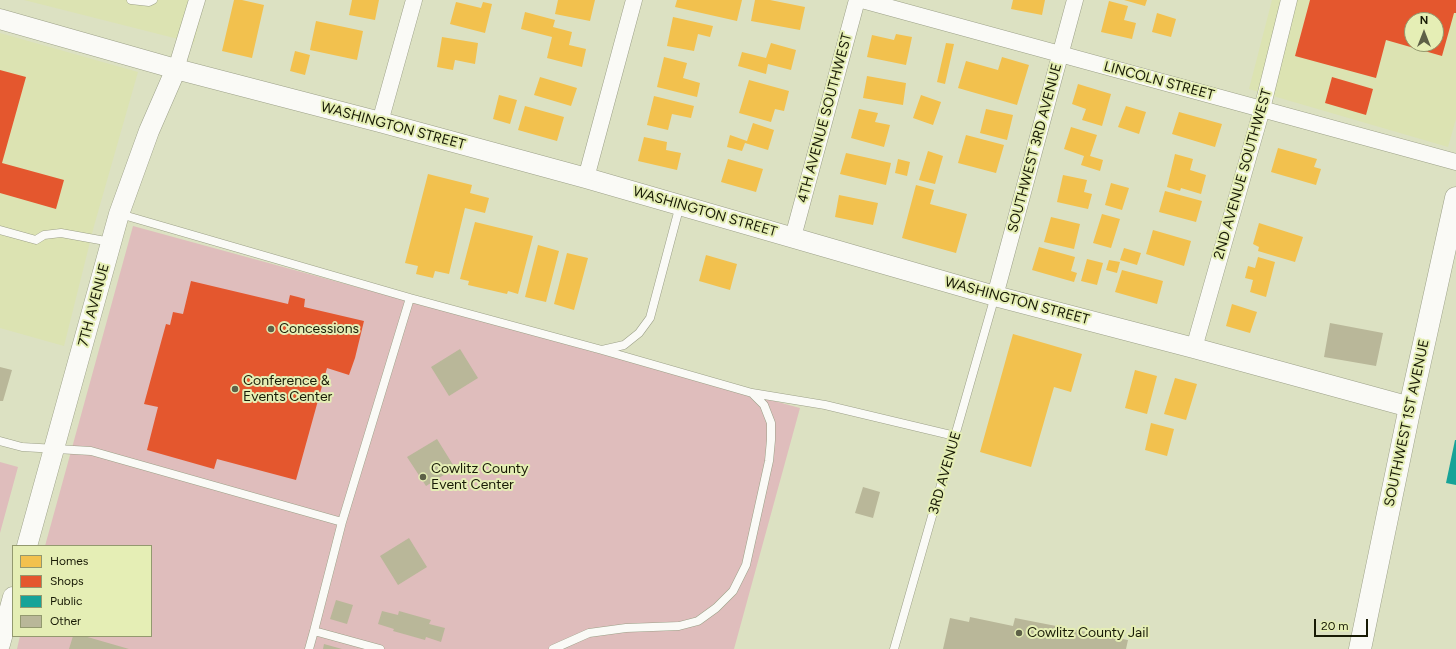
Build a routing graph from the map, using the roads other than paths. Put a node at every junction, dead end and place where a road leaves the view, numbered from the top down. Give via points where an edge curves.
1 (131, 0) edge
2 (153, 0) edge
3 (197, 0) edge
4 (414, 0) edge
5 (634, 0) edge
6 (857, 0) edge
7 (862, 0) edge
8 (1075, 0) edge
9 (1289, 0) edge
10 (0, 19) edge
11 (1061, 55) junction
12 (176, 69) junction
13 (1262, 110) junction
14 (380, 122) junction
15 (1456, 162) edge
16 (586, 178) junction
17 (1456, 198) edge
18 (680, 205) junction
19 (119, 214) junction
20 (0, 230) edge
21 (1452, 233) edge
22 (793, 237) junction
23 (111, 242) junction
24 (995, 296) junction
25 (410, 298) junction
26 (1194, 348) junction
27 (602, 350) junction
28 (752, 393) junction
29 (1410, 407) junction
30 (955, 436) junction
31 (0, 441) edge
32 (54, 449) junction
33 (342, 522) junction
34 (27, 545) edge
35 (12, 601) edge
36 (314, 631) junction
37 (0, 644) edge
38 (309, 649) edge
39 (380, 649) edge
40 (553, 649) edge
41 (894, 649) edge
42 (1360, 649) edge

1 - 2 lane
3 - 12 street
4 - 14 street
5 - 16 street
6 - 22 street, 4TH AVENUE SOUTHWEST
7 - 11 street, LINCOLN STREET
8 - 11 street, SOUTHWEST 3RD AVENUE
9 - 13 street, 2ND AVENUE SOUTHWEST
10 - 12 street, WASHINGTON STREET
11 - 13 street, LINCOLN STREET
11 - 24 street, SOUTHWEST 3RD AVENUE
12 - 14 street, WASHINGTON STREET
12 - 19 street, 7TH AVENUE via 149,130
13 - 15 street, LINCOLN STREET
13 - 26 street, 2ND AVENUE SOUTHWEST
14 - 16 street, WASHINGTON STREET
16 - 18 street, WASHINGTON STREET
17 - 21 main road, SOUTHWEST 1ST AVENUE
18 - 22 street, WASHINGTON STREET
18 - 27 lane via 650,318 639,333 624,345
19 - 23 street, 7TH AVENUE
19 - 25 lane
20 - 23 lane via 36,240 44,235 61,233
21 - 29 main road, SOUTHWEST 1ST AVENUE
22 - 24 street, WASHINGTON STREET
23 - 32 street, 7TH AVENUE
24 - 26 street, WASHINGTON STREET
24 - 30 lane, 3RD AVENUE
25 - 27 lane
25 - 33 lane
26 - 29 street, WASHINGTON STREET
27 - 28 lane
28 - 30 lane via 825,405
28 - 40 lane via 764,405 771,422 769,461 746,565 733,591 698,621 679,626 626,628 589,634
29 - 42 main road, SOUTHWEST 1ST AVENUE
30 - 41 lane, 3RD AVENUE
31 - 32 lane via 22,447
32 - 33 lane via 90,452
32 - 34 street, 7TH AVENUE
33 - 36 lane
35 - 37 street
36 - 38 lane
36 - 39 lane

